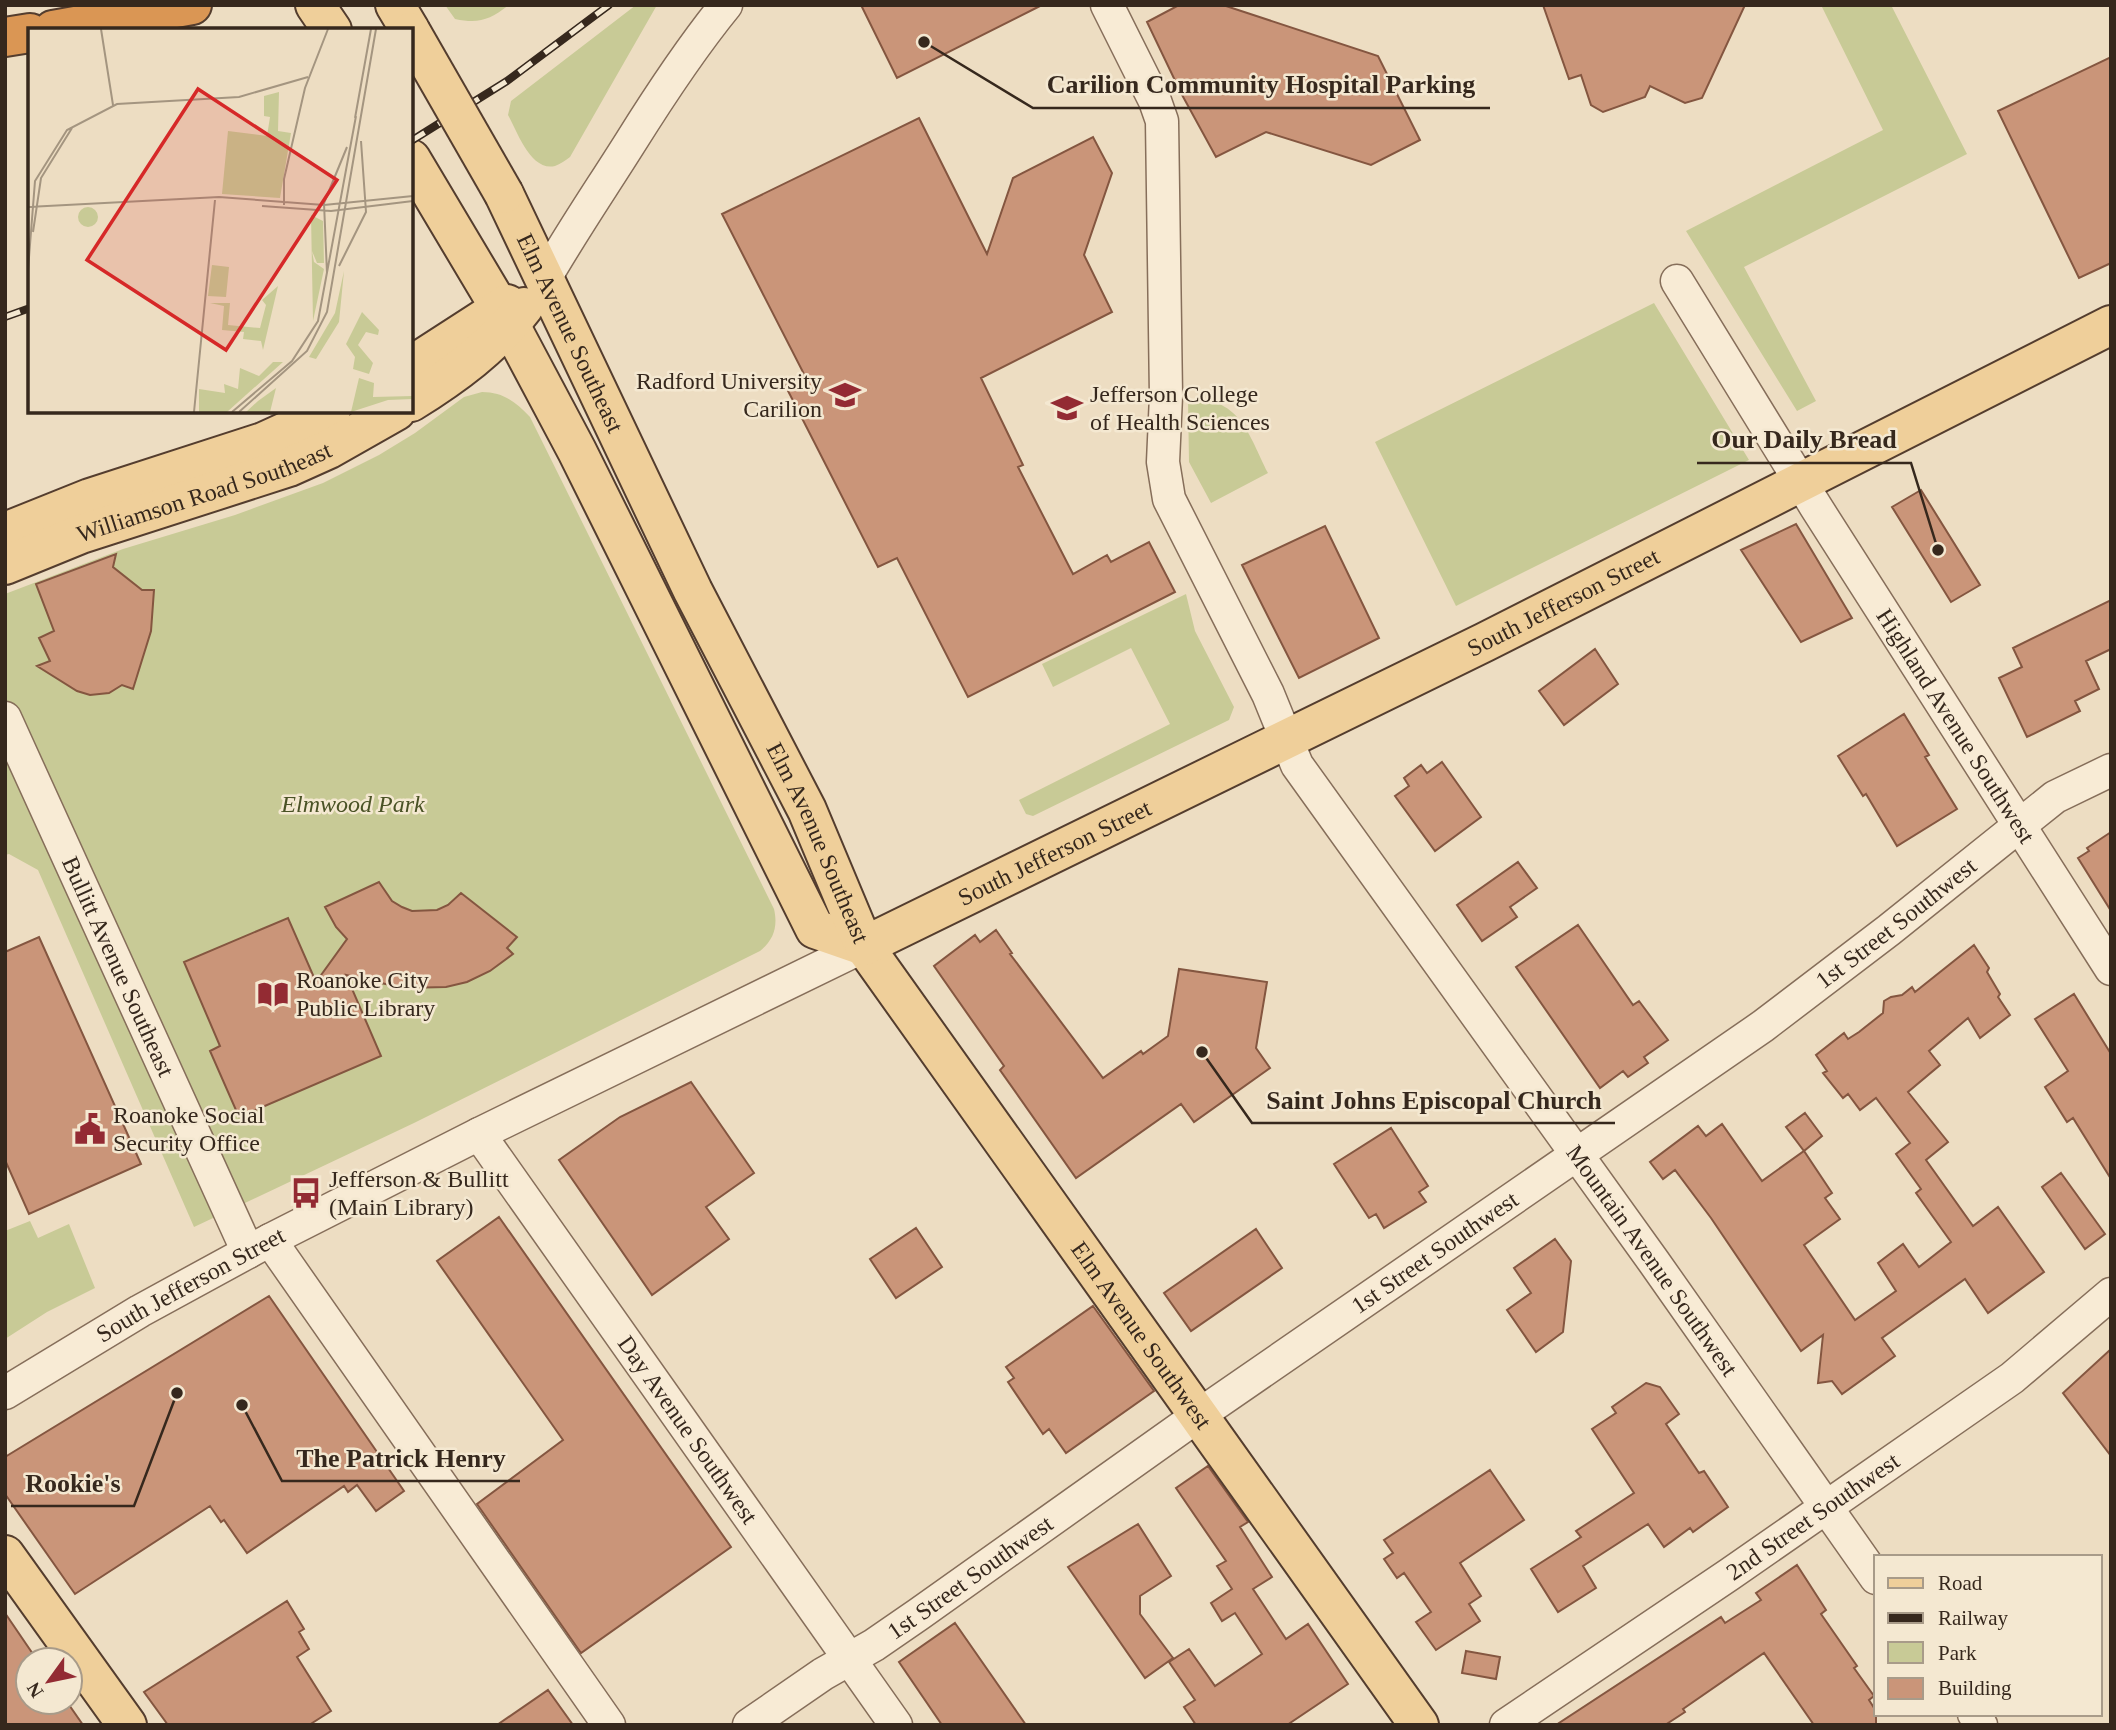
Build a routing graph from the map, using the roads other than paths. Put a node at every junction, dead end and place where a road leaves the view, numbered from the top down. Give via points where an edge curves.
1 (192, 5) edge
2 (315, 5) edge
3 (395, 5) edge
4 (726, 5) edge
5 (1107, 5) edge
6 (64, 28) edge
7 (330, 28) edge
8 (409, 28) edge
9 (28, 33) edge
10 (413, 35) edge
11 (5, 37) edge
12 (413, 162) edge
13 (544, 280) junction
14 (1677, 281) dead end
15 (505, 317) junction
16 (2111, 325) edge
17 (413, 365) edge
18 (413, 401) edge
19 (327, 413) edge
20 (392, 413) edge
21 (1800, 482) junction
22 (5, 532) edge
23 (5, 565) edge
24 (5, 718) edge
25 (1285, 739) junction
26 (2111, 770) edge
27 (2019, 824) junction
28 (864, 946) junction
29 (2111, 969) edge
30 (479, 1133) junction
31 (1577, 1155) junction
32 (259, 1246) junction
33 (2111, 1294) edge
34 (5, 1393) edge
35 (1199, 1415) junction
36 (1826, 1508) junction
37 (5, 1555) edge
38 (1874, 1575) edge
39 (848, 1658) junction
40 (127, 1725) edge
41 (609, 1725) edge
42 (749, 1725) edge
43 (896, 1725) edge
44 (1419, 1725) edge
45 (1506, 1725) edge

1 - 6 highway
2 - 7 main road
3 - 8 main road, Elm Avenue Southeast
4 - 13 street via 661,92
5 - 25 street, Mountain Avenue Southwest via 1162,121 1163,462 1169,499 1268,694
9 - 11 highway
10 - 13 main road, Elm Avenue Southeast, bridge via 505,194
12 - 15 main road, Elm Avenue Southeast
13 - 15 main road
13 - 28 main road, Elm Avenue Southeast via 693,591 807,810
14 - 21 street, Highland Avenue Southwest
15 - 17 main road
15 - 18 main road via 476,357
15 - 28 main road, Elm Avenue Southeast via 583,463 815,929
16 - 21 main road, South Jefferson Street
19 - 22 main road, Williamson Road Southeast via 253,446 90,498
20 - 23 main road, Williamson Road Southeast via 289,467 82,534
21 - 25 main road, South Jefferson Street
21 - 27 street, Highland Avenue Southwest
24 - 32 street, Bullitt Avenue Southeast
25 - 28 main road, South Jefferson Street
25 - 31 street, Mountain Avenue Southwest via 1297,765
26 - 27 street, 1st Street Southwest via 2055,797
27 - 29 street, Highland Avenue Southwest
27 - 31 street, 1st Street Southwest via 1763,1026
28 - 30 street, South Jefferson Street
28 - 35 main road, Elm Avenue Southwest
30 - 32 street, South Jefferson Street
30 - 39 street, Day Avenue Southwest
31 - 35 street, 1st Street Southwest
31 - 36 street, Mountain Avenue Southwest
32 - 34 street, South Jefferson Street via 139,1311
32 - 41 street, Bullitt Avenue Southeast
33 - 36 street, 2nd Street Southwest via 2012,1378
35 - 39 street, 1st Street Southwest via 987,1567
35 - 44 main road, Elm Avenue Southwest
36 - 38 street, Mountain Avenue Southwest
36 - 45 street, 2nd Street Southwest
37 - 40 main road
39 - 42 street, 1st Street Southwest
39 - 43 street, Day Avenue Southwest

